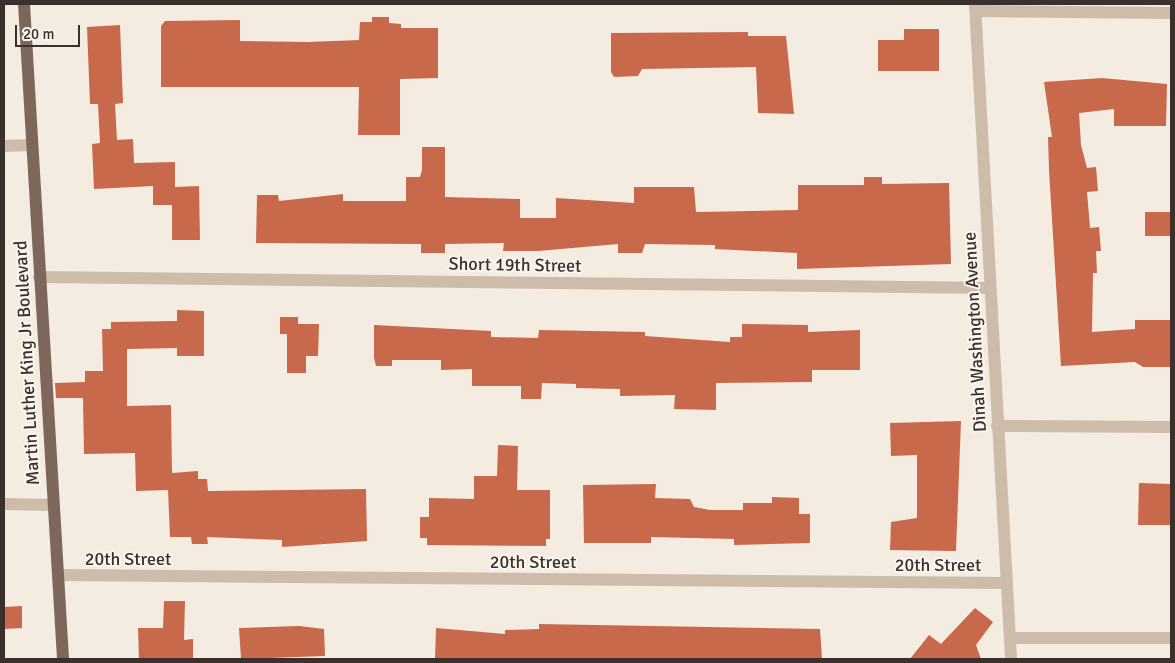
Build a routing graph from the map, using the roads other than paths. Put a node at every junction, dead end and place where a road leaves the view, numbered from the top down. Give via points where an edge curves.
1 (24, 4) edge
2 (975, 7) edge
3 (1171, 13) edge
4 (32, 145) junction
5 (4, 146) edge
6 (39, 277) junction
7 (990, 288) junction
8 (997, 426) junction
9 (1171, 427) edge
10 (4, 504) edge
11 (53, 505) junction
12 (59, 576) junction
13 (1007, 583) junction
14 (1010, 638) junction
15 (1171, 638) edge
16 (63, 659) edge
17 (1011, 659) edge

1 - 4 main road, Martin Luther King Jr Boulevard
2 - 3 street
2 - 7 street, Dinah Washington Avenue
4 - 5 street
4 - 6 main road, Martin Luther King Jr Boulevard
6 - 7 street, Short 19th Street
6 - 11 main road, Martin Luther King Jr Boulevard
7 - 8 street, Dinah Washington Avenue
8 - 9 street
8 - 13 street, Dinah Washington Avenue
10 - 11 street
11 - 12 main road, Martin Luther King Jr Boulevard
12 - 13 street, 20th Street
12 - 16 main road, Martin Luther King Jr Boulevard
13 - 14 street, Dinah Washington Avenue
14 - 15 street
14 - 17 street, Dinah Washington Avenue

